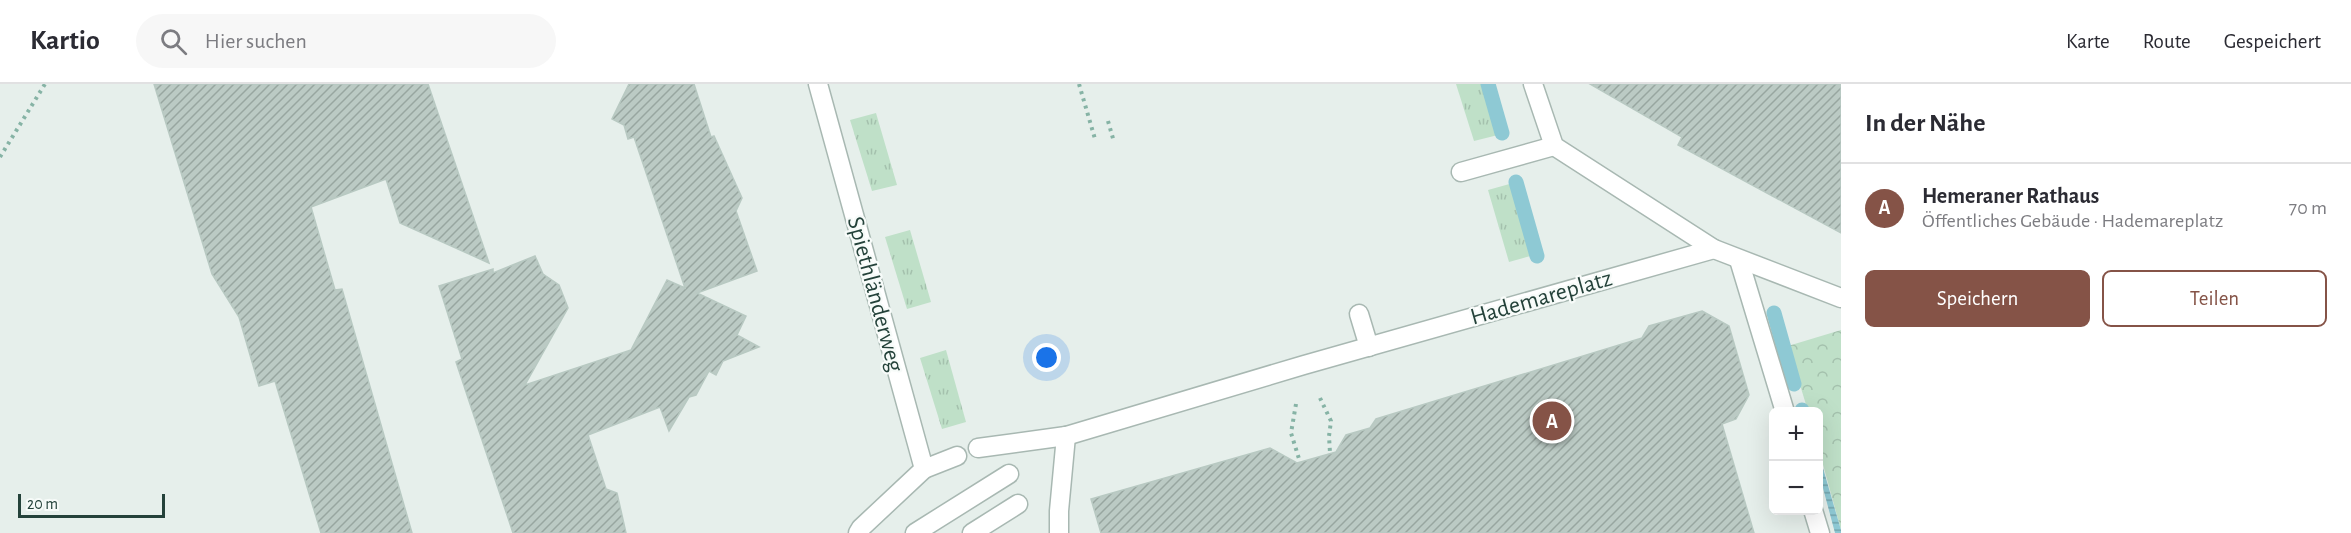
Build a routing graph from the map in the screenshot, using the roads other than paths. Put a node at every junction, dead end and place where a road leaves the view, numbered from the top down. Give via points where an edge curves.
1 (818, 84) edge
2 (1533, 84) edge
3 (1554, 146) junction
4 (1461, 172) dead end
5 (1714, 249) junction
6 (1740, 260) junction
7 (1841, 298) edge
8 (1359, 314) dead end
9 (1369, 347) junction
10 (1784, 407) edge
11 (1066, 436) junction
12 (978, 448) dead end
13 (957, 456) dead end
14 (924, 469) junction
15 (1009, 474) dead end
16 (1018, 504) dead end
17 (1815, 515) edge
18 (858, 533) edge
19 (915, 533) edge
20 (972, 533) edge
21 (1059, 533) edge
22 (1820, 533) edge

1 - 14 street, Spiethländerweg
2 - 3 street
3 - 4 street
3 - 5 street
5 - 6 street
5 - 9 street, Hademareplatz
6 - 7 street
6 - 10 street
8 - 9 street
9 - 11 street, Hademareplatz
11 - 12 street, Hademareplatz
11 - 21 street
13 - 14 street
14 - 18 street
15 - 19 street
16 - 20 street
17 - 22 street

